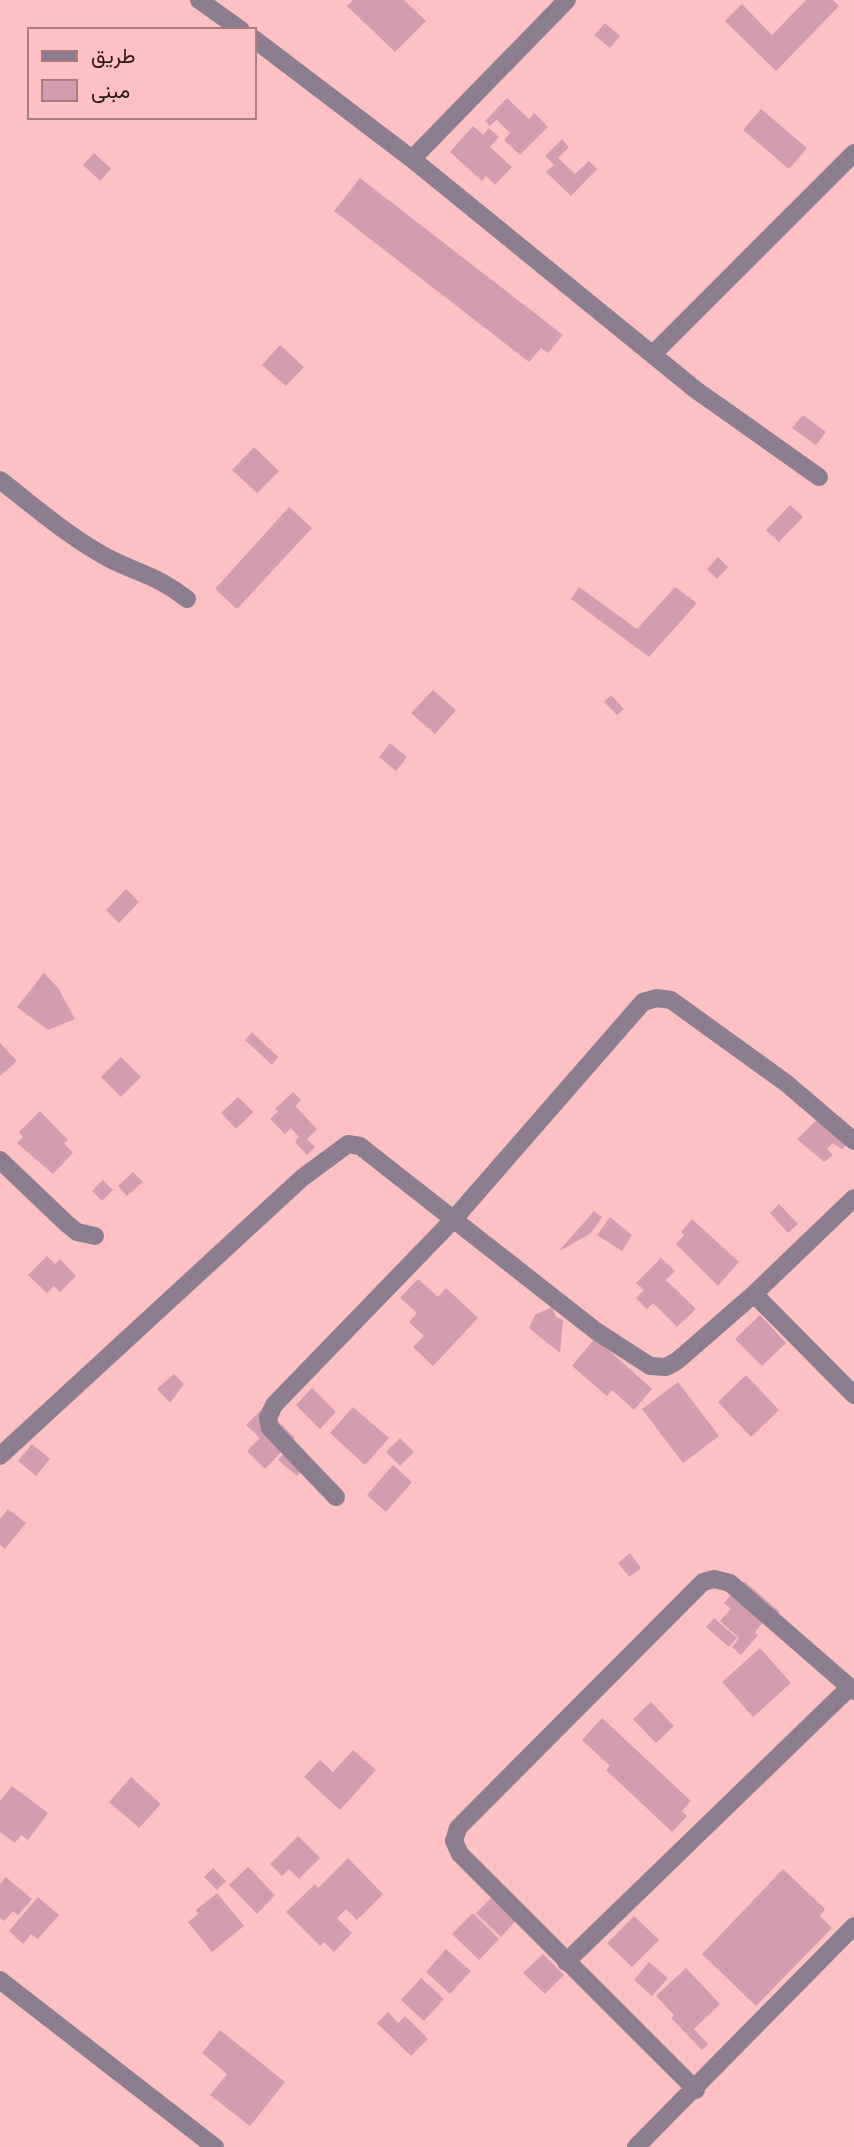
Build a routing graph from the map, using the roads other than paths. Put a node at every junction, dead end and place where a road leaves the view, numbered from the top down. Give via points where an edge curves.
1 (199, 0) edge
2 (567, 0) edge
3 (238, 28) edge
4 (256, 41) edge
5 (854, 153) edge
6 (412, 159) junction
7 (653, 354) junction
8 (819, 477) dead end
9 (0, 480) edge
10 (187, 598) dead end
11 (854, 1141) edge
12 (0, 1160) edge
13 (854, 1198) edge
14 (453, 1220) junction
15 (95, 1236) dead end
16 (754, 1294) junction
17 (854, 1395) edge
18 (0, 1456) edge
19 (336, 1497) dead end
20 (852, 1689) edge
21 (854, 1926) edge
22 (566, 1962) junction
23 (0, 1980) edge
24 (695, 2090) junction
25 (215, 2147) edge
26 (636, 2147) edge

1 - 3 street
2 - 6 street
4 - 6 street
5 - 7 street
6 - 7 street
7 - 8 street
9 - 10 street via 111,560 156,576
11 - 14 street via 786,1083 671,1000 650,999
12 - 15 street via 71,1227
13 - 16 street
14 - 16 street via 596,1331 650,1366 666,1367 677,1361
14 - 18 street via 360,1146 348,1143 302,1178
14 - 19 street via 274,1405 268,1418 270,1429
16 - 17 street
20 - 22 street
20 - 22 street via 730,1583 703,1582 458,1828 454,1841 460,1854
21 - 24 street
22 - 24 street
23 - 25 street
24 - 26 street

